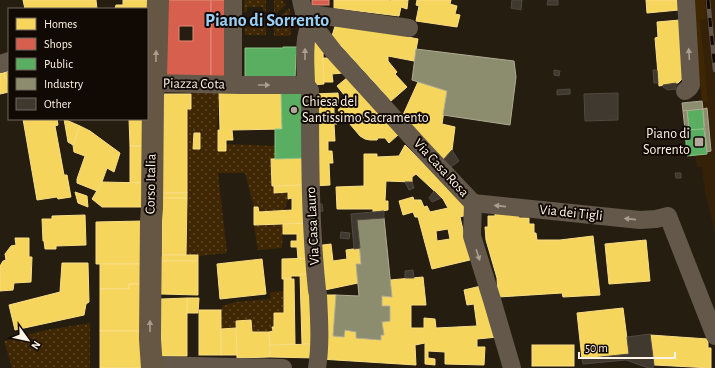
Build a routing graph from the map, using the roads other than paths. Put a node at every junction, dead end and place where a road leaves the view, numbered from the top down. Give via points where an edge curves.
1 (158, 0) edge
2 (233, 0) edge
3 (686, 0) edge
4 (306, 12) edge
5 (409, 28) dead end
6 (152, 30) edge
7 (155, 83) junction
8 (233, 84) junction
9 (306, 85) junction
10 (685, 91) dead end
11 (473, 203) junction
12 (715, 336) edge
13 (152, 366) edge
14 (283, 368) edge
15 (317, 368) edge
16 (512, 368) edge

1 - 6 main road, Corso Italia
2 - 8 street, Piazza Cota
10 -> 3 street via 691,85
4 - 5 street
9 -> 4 street
4 - 11 street, Via Casa Rosa via 334,52
7 -> 6 main road, Corso Italia
7 - 8 street, Piazza Cota
13 -> 7 main road, Corso Italia via 150,221
8 -> 9 street, Piazza Cota
9 - 15 street, Via Casa Lauro via 310,90 313,243 320,328
12 -> 11 street, Via dei Tigli via 668,216 640,220
11 -> 16 street, Via Casa Rosa via 472,236
13 - 14 street

